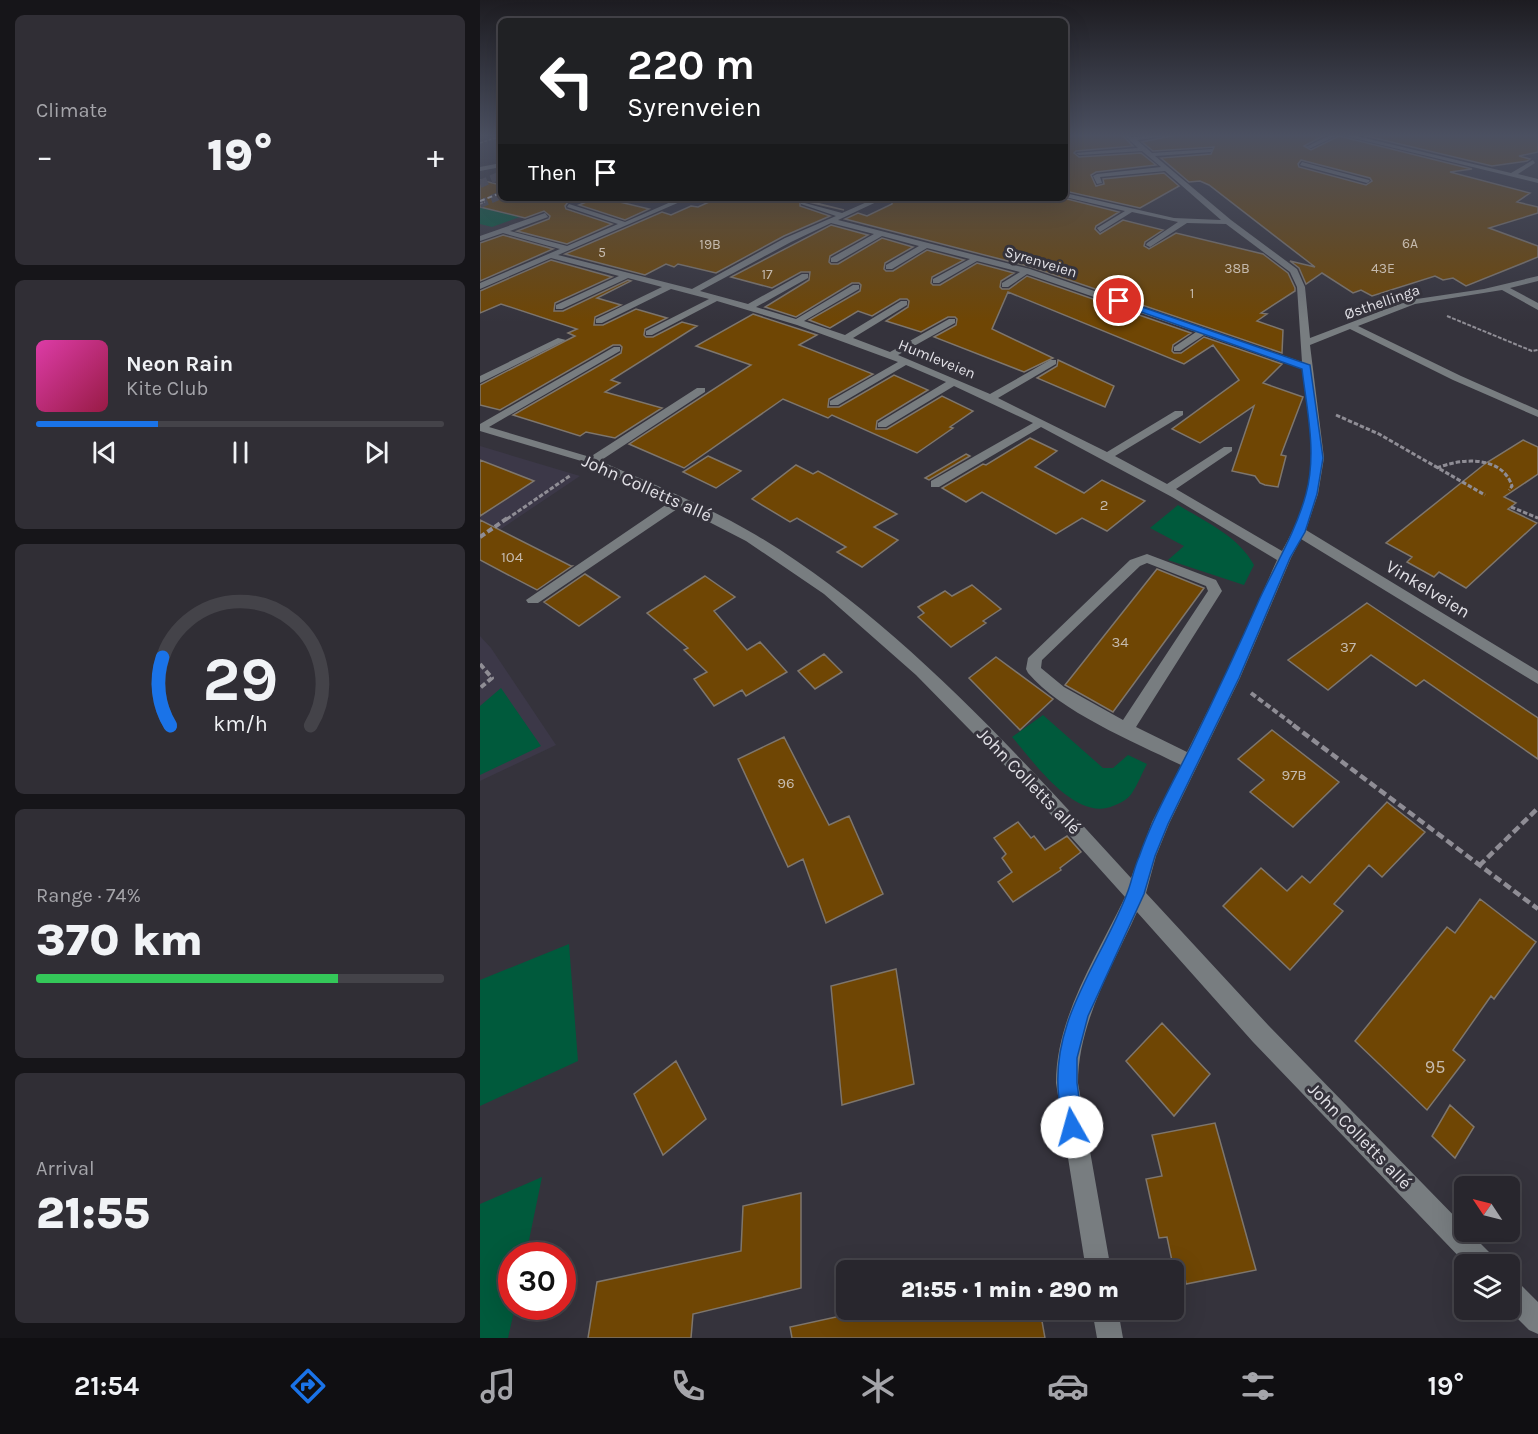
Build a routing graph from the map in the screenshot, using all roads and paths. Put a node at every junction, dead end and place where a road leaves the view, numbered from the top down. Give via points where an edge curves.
1 (1076, 197) edge
2 (1199, 197) edge
3 (679, 201) edge
4 (876, 201) edge
5 (485, 202) dead end
6 (803, 203) dead end
7 (480, 204) edge
8 (569, 206) dead end
9 (1131, 210) junction
10 (545, 215) dead end
11 (843, 216) junction
12 (831, 221) junction
13 (1185, 222) junction
14 (1228, 222) junction
15 (625, 224) junction
16 (1100, 230) dead end
17 (503, 231) junction
18 (882, 233) junction
19 (480, 239) edge
20 (928, 244) junction
21 (1150, 244) dead end
22 (568, 249) junction
23 (551, 256) junction
24 (978, 257) junction
25 (834, 260) dead end
26 (889, 267) dead end
27 (1027, 271) junction
28 (627, 275) junction
29 (805, 276) dead end
30 (1538, 279) edge
31 (936, 281) dead end
32 (1005, 285) dead end
33 (480, 286) edge
34 (670, 286) junction
35 (856, 287) dead end
36 (1503, 287) junction
37 (693, 292) junction
38 (715, 298) junction
39 (1413, 302) junction
40 (904, 303) dead end
41 (559, 307) dead end
42 (1538, 307) edge
43 (748, 308) junction
44 (598, 321) dead end
45 (952, 321) dead end
46 (795, 322) junction
47 (1351, 326) junction
48 (1204, 331) junction
49 (648, 333) dead end
50 (845, 339) junction
51 (561, 340) dead end
52 (1306, 343) junction
53 (617, 349) dead end
54 (1177, 349) dead end
55 (1538, 350) edge
56 (890, 356) junction
57 (904, 362) junction
58 (1053, 362) dead end
59 (1307, 367) junction
60 (480, 380) edge
61 (953, 382) junction
62 (701, 390) dead end
63 (992, 398) junction
64 (834, 403) dead end
65 (1311, 404) junction
66 (1179, 413) dead end
67 (1538, 414) edge
68 (1042, 422) junction
69 (882, 425) dead end
70 (480, 428) edge
71 (1228, 449) dead end
72 (1108, 456) junction
73 (592, 461) junction
74 (1436, 468) junction
75 (935, 484) dead end
76 (1168, 489) junction
77 (1509, 490) dead end
78 (1485, 495) dead end
79 (680, 501) junction
80 (1511, 507) dead end
81 (1538, 518) edge
82 (1299, 532) junction
83 (480, 537) edge
84 (1284, 558) junction
85 (533, 600) dead end
86 (480, 664) edge
87 (1232, 678) junction
88 (1538, 678) edge
89 (480, 688) edge
90 (1126, 729) junction
91 (1192, 763) junction
92 (1538, 808) edge
93 (1479, 866) junction
94 (1136, 894) junction
95 (1538, 909) edge
96 (1473, 1254) edge
97 (1096, 1260) edge
98 (1520, 1302) edge
99 (1107, 1320) edge
100 (1538, 1321) edge
101 (1110, 1338) edge

1 - 9 street
2 - 14 street
3 - 15 street
4 - 11 street
5 - 7 path
6 - 11 street
8 - 15 street
9 - 13 street
9 - 16 street
10 - 17 street
11 - 12 street
12 - 18 street, Syrenveien
12 - 37 street
13 - 14 street
13 - 21 street
14 - 52 street via 1294,272 1301,286
15 - 22 street
17 - 19 street
17 - 22 street
18 - 20 street, Syrenveien
18 - 25 street
20 - 24 street, Syrenveien
20 - 26 street
22 - 23 street
23 - 28 street, Humleveien
23 - 33 street
24 - 27 street, Syrenveien
24 - 31 street
27 - 32 street
27 - 48 street, Syrenveien
28 - 34 street, Humleveien
28 - 41 street
29 - 43 street
30 - 36 street, Østhellinga
34 - 37 street, Humleveien
34 - 44 street
35 - 46 street
36 - 39 street, Østhellinga
36 - 42 street
37 - 38 street, Humleveien
38 - 43 street, Humleveien
38 - 49 street
39 - 47 street, Østhellinga
39 - 55 path via 1532,351
40 - 50 street
43 - 46 street, Humleveien
45 - 56 street
46 - 50 street, Humleveien
47 - 52 street, Østhellinga
47 - 67 street
48 - 54 street
48 - 59 street, Syrenveien
50 - 56 street, Humleveien
51 - 60 street
52 - 59 street
53 - 70 street
56 - 57 street, Humleveien
57 - 61 street, Humleveien
57 - 64 street
58 - 63 street
59 - 65 street
61 - 63 street, Humleveien
61 - 69 street
62 - 73 street
63 - 68 street, Humleveien
65 - 74 path via 1379,434
65 - 82 street via 1318,458 1312,494
66 - 72 street
68 - 72 street, Humleveien
68 - 75 street
70 - 73 street, John Colletts allé
71 - 76 street
72 - 76 street, Humleveien
73 - 79 street, John Colletts allé
73 - 83 path
74 - 77 path via 1461,461 1481,462 1503,472 1511,480
74 - 78 path
76 - 84 street, Humleveien
79 - 85 street
79 - 94 street, John Colletts allé via 751,538 795,567 888,641 1032,782
80 - 81 path
82 - 84 street
82 - 88 street, Vinkelveien
84 - 87 street
86 - 89 path via 492,678
87 - 91 street
87 - 93 path
90 - 90 street via 1066,697 1039,677 1032,665 1135,562 1147,558 1212,583 1215,591
90 - 91 street
91 - 94 street via 1161,822
92 - 93 path
93 - 95 path
94 - 96 street, John Colletts allé via 1261,1034
94 - 97 street via 1080,1014 1067,1058 1072,1127
98 - 100 street
99 - 101 street

